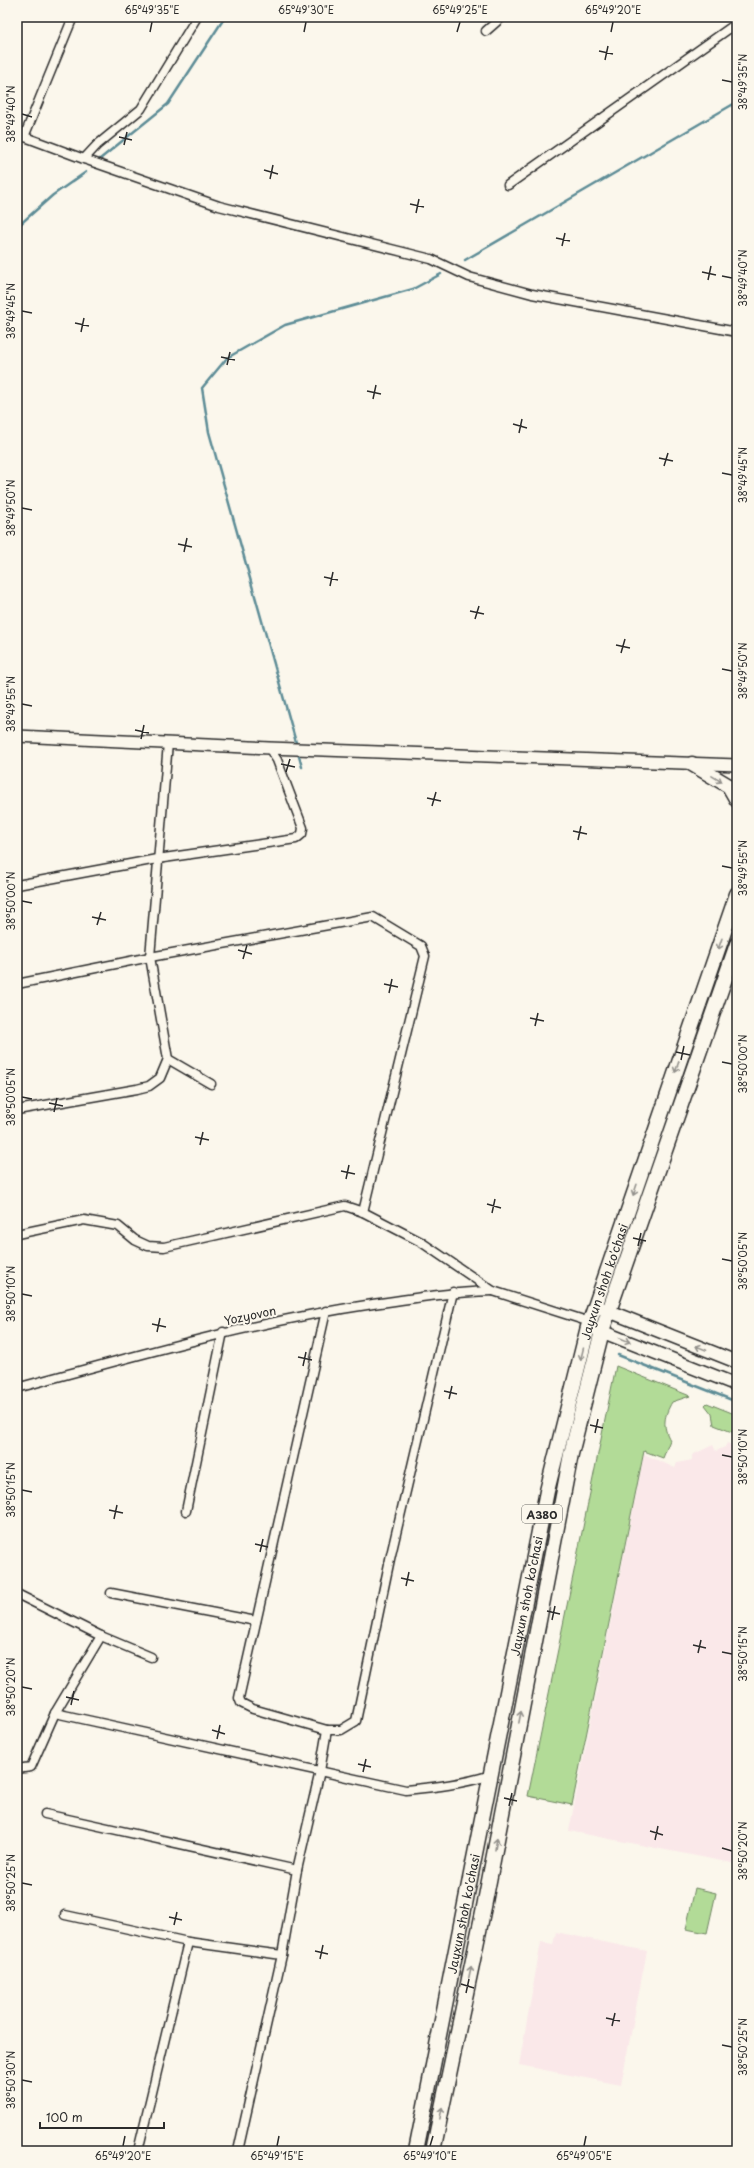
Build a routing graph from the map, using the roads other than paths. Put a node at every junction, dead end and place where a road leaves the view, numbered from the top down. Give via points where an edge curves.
1 (73, 17) edge
2 (197, 17) edge
3 (502, 17) edge
4 (737, 23) edge
5 (486, 31) dead end
6 (20, 135) edge
7 (84, 159) junction
8 (508, 185) dead end
9 (737, 332) edge
10 (17, 736) edge
11 (168, 743) junction
12 (269, 748) junction
13 (692, 764) junction
14 (737, 765) edge
15 (737, 800) edge
16 (157, 859) junction
17 (17, 884) edge
18 (737, 894) edge
19 (737, 944) edge
20 (150, 957) junction
21 (17, 984) edge
22 (168, 1059) junction
23 (211, 1084) dead end
24 (17, 1110) edge
25 (363, 1212) junction
26 (17, 1234) edge
27 (493, 1291) junction
28 (453, 1292) junction
29 (595, 1306) junction
30 (326, 1311) junction
31 (610, 1312) junction
32 (589, 1324) junction
33 (602, 1331) junction
34 (223, 1332) junction
35 (737, 1362) edge
36 (737, 1385) edge
37 (17, 1388) edge
38 (186, 1511) dead end
39 (110, 1593) dead end
40 (17, 1594) edge
41 (256, 1621) junction
42 (101, 1636) junction
43 (151, 1657) dead end
44 (55, 1713) junction
45 (327, 1730) junction
46 (17, 1769) edge
47 (320, 1771) junction
48 (491, 1775) junction
49 (45, 1814) dead end
50 (297, 1870) junction
51 (65, 1915) dead end
52 (188, 1942) junction
53 (282, 1955) junction
54 (138, 2151) edge
55 (238, 2151) edge
56 (416, 2151) edge
57 (433, 2151) edge

1 - 6 street
2 - 7 street via 141,109
3 - 5 street
4 - 8 street
6 - 7 street
7 - 9 street via 219,206 431,259 469,277 532,294
10 - 11 main road
11 - 12 main road
11 - 16 street
12 - 13 main road
12 - 16 street via 277,760 303,828 302,834 296,839
13 - 14 main road
13 -> 15 highway via 729,786
16 - 17 street
16 - 20 street
18 -> 29 highway, Jayxun shoh ko'chasi / A380
19 - 31 highway, Jayxun shoh ko'chasi / A380
20 - 21 street
20 - 22 street
20 - 25 street via 373,917 420,946 425,956
22 - 23 street
22 - 24 street via 160,1078 149,1086
25 - 26 street via 345,1206 322,1210 164,1247 148,1246 135,1240 118,1226 84,1220
25 - 27 street via 421,1242
27 - 28 street, Yozyovon
27 - 32 street
28 - 30 street, Yozyovon
28 - 45 street via 390,1558 356,1721 341,1730
29 - 31 main road
29 - 32 highway, Jayxun shoh ko'chasi / A380
30 - 34 street, Yozyovon
30 - 41 street
31 - 33 highway, Jayxun shoh ko'chasi / A380
35 -> 31 main road
32 - 33 main road
32 -> 48 highway, Jayxun shoh ko'chasi / A380 via 547,1491
33 -> 36 main road
57 -> 33 highway, Jayxun shoh ko'chasi / A380 via 484,1907 571,1454
34 - 37 street, Yozyovon
34 - 38 street
39 - 41 street
40 - 42 street
41 - 45 street via 239,1698 241,1703
42 - 43 street
42 - 44 street
44 - 46 street via 31,1767
44 - 47 street
45 - 47 street
47 - 48 street via 406,1790 456,1784
47 - 50 street
48 - 56 highway, Jayxun shoh ko'chasi / A380
49 - 50 street
50 - 53 street
51 - 52 street
52 - 53 street
52 - 54 street
53 - 55 street

